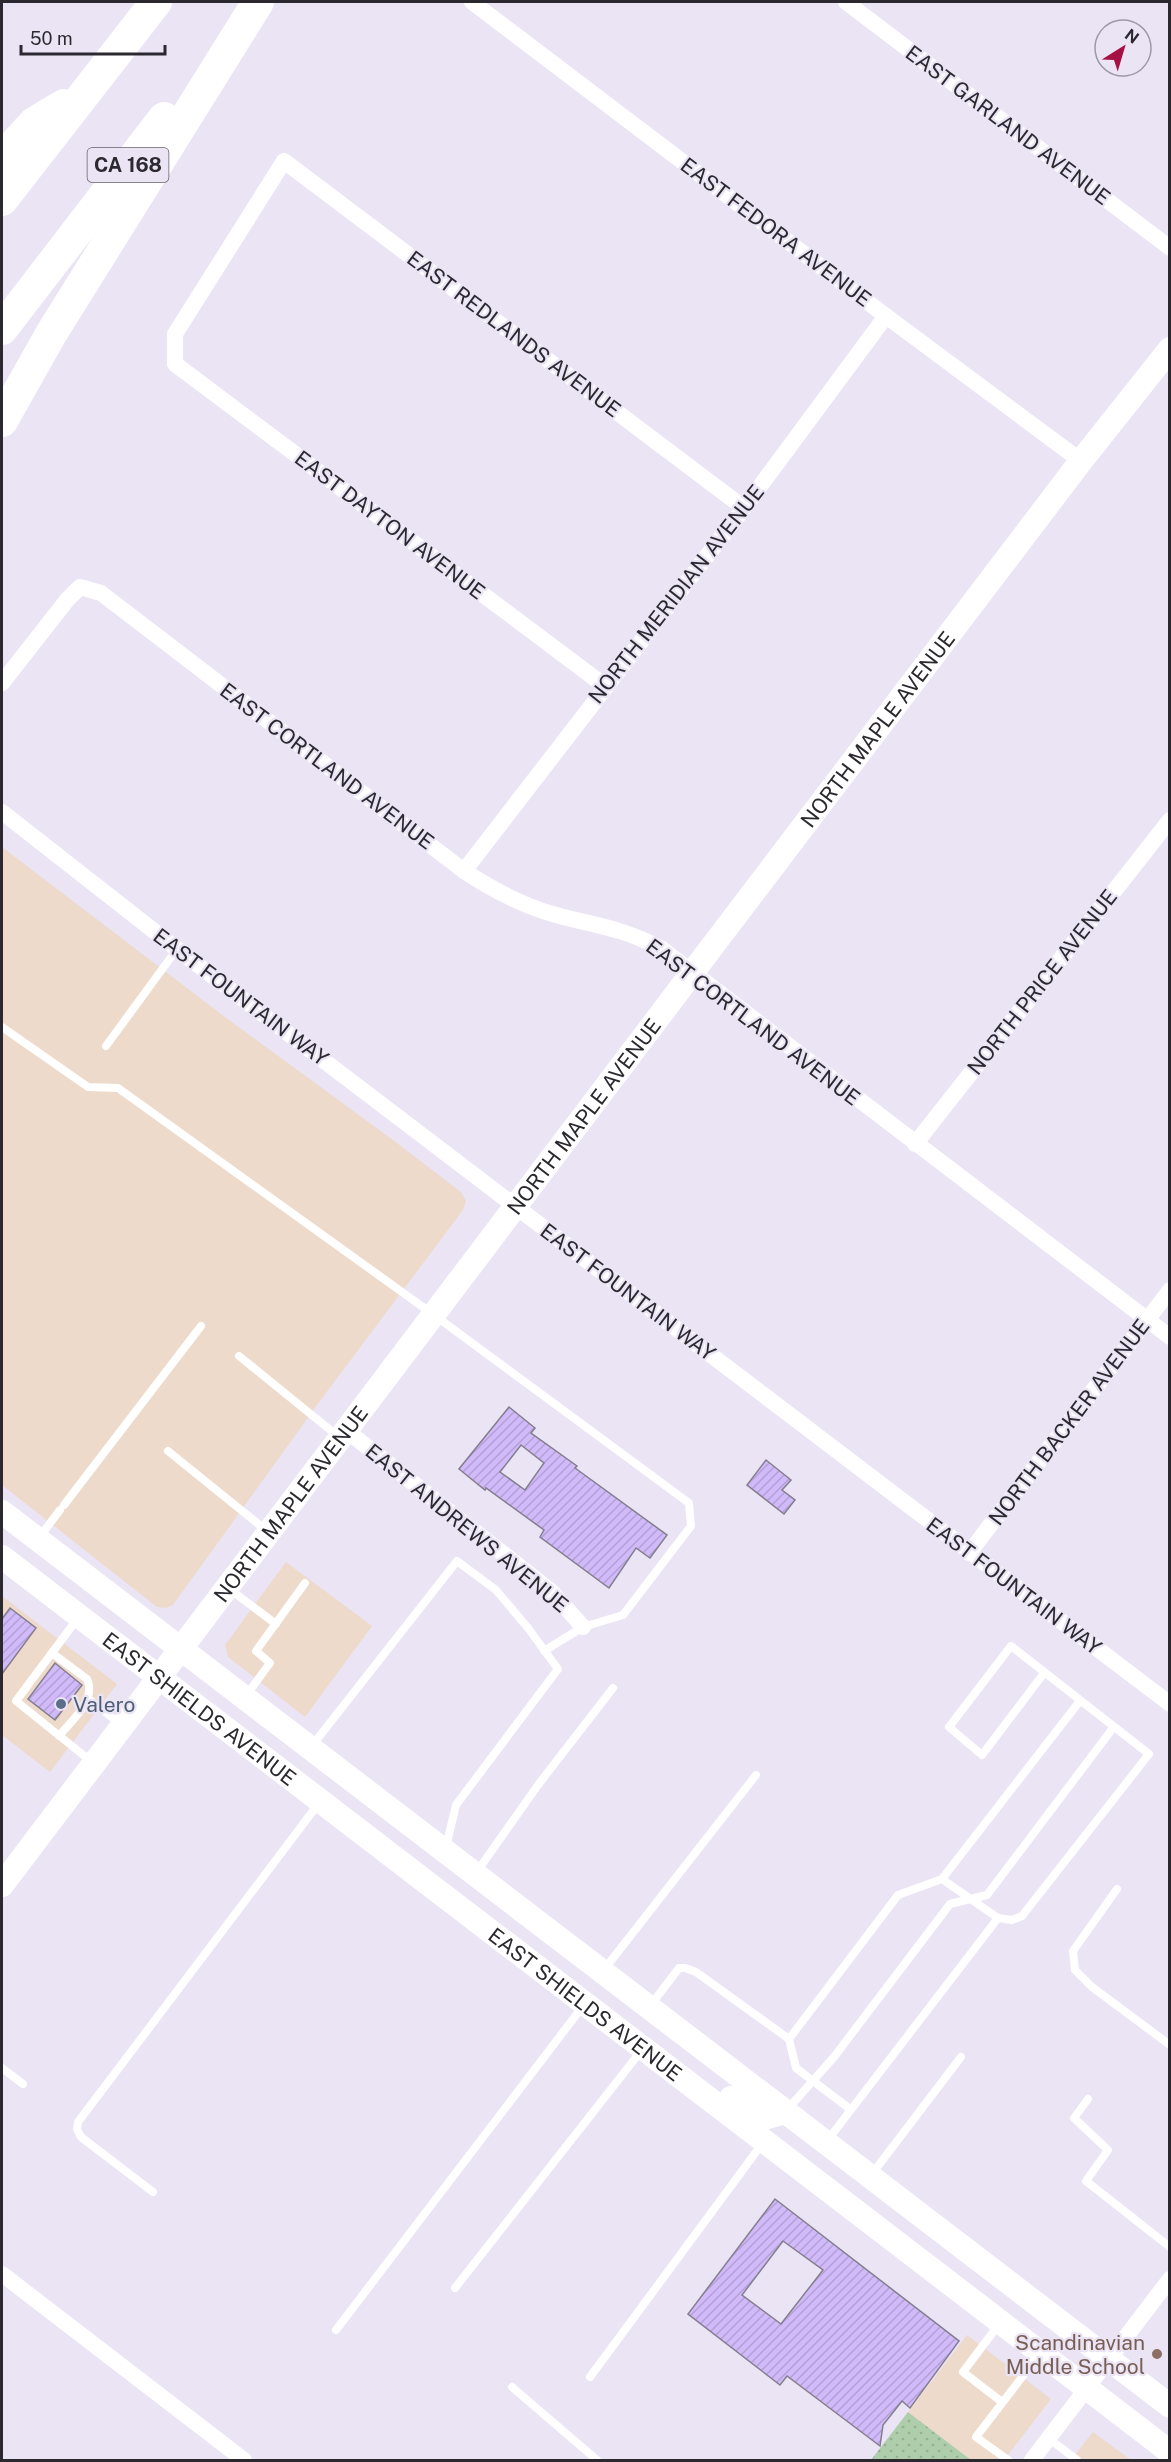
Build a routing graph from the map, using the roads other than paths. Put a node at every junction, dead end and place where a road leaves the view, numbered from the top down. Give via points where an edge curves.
1 (156, 2) edge
2 (256, 2) edge
3 (472, 2) edge
4 (846, 2) edge
5 (85, 92) junction
6 (2, 158) edge
7 (284, 161) joint
8 (2, 200) edge
9 (1170, 248) edge
10 (886, 316) junction
11 (2, 329) edge
12 (1170, 350) edge
13 (2, 421) edge
14 (1081, 461) junction
15 (744, 508) junction
16 (2, 683) edge
17 (605, 686) junction
18 (2, 812) edge
19 (1170, 820) edge
20 (464, 871) junction
21 (177, 949) junction
22 (692, 973) junction
23 (2, 1027) edge
24 (106, 1046) dead end
25 (915, 1144) junction
26 (516, 1206) junction
27 (1170, 1290) edge
28 (435, 1315) junction
29 (1147, 1319) junction
30 (201, 1326) dead end
31 (1170, 1337) edge
32 (239, 1356) dead end
33 (344, 1435) junction
34 (168, 1451) dead end
35 (2, 1512) edge
36 (270, 1533) junction
37 (38, 1539) junction
38 (969, 1553) junction
39 (2, 1557) edge
40 (305, 1583) dead end
41 (228, 1588) junction
42 (80, 1616) junction
43 (276, 1624) junction
44 (583, 1627) junction
45 (182, 1649) junction
46 (544, 1651) junction
47 (52, 1653) junction
48 (1044, 1673) junction
49 (160, 1677) junction
50 (613, 1688) dead end
51 (245, 1698) junction
52 (89, 1699) junction
53 (1079, 1702) junction
54 (1170, 1704) edge
55 (123, 1726) junction
56 (1113, 1728) junction
57 (59, 1736) junction
58 (310, 1748) junction
59 (94, 1764) junction
60 (756, 1775) dead end
61 (321, 1800) junction
62 (445, 1851) junction
63 (475, 1874) junction
64 (942, 1879) junction
65 (2, 1886) edge
66 (1117, 1889) dead end
67 (969, 1898) junction
68 (998, 1918) junction
69 (603, 1972) junction
70 (585, 2003) junction
71 (649, 2007) junction
72 (789, 2039) junction
73 (1170, 2045) edge
74 (643, 2048) junction
75 (961, 2057) dead end
76 (2, 2068) edge
77 (814, 2081) junction
78 (23, 2084) dead end
79 (1088, 2099) dead end
80 (850, 2109) junction
81 (786, 2112) junction
82 (764, 2141) junction
83 (826, 2143) junction
84 (871, 2177) junction
85 (153, 2192) dead end
86 (1170, 2247) edge
87 (2, 2274) edge
88 (1170, 2279) edge
89 (455, 2288) dead end
90 (1000, 2322) junction
91 (336, 2330) dead end
92 (1041, 2353) junction
93 (1109, 2359) junction
94 (590, 2377) dead end
95 (512, 2387) dead end
96 (1086, 2388) junction
97 (1002, 2402) junction
98 (1170, 2406) edge
99 (1048, 2438) junction
100 (1170, 2452) edge
101 (244, 2460) edge
102 (597, 2460) edge
103 (1008, 2460) edge
104 (1032, 2460) edge
105 (1077, 2460) edge

1 - 5 highway
2 - 11 highway, CA 168
2 - 13 highway via 51,334
3 - 10 street, EAST FEDORA AVENUE
4 - 9 street, EAST GARLAND AVENUE
5 - 6 highway via 34,123
5 - 8 highway
7 - 15 street, EAST REDLANDS AVENUE
7 - 17 street, EAST DAYTON AVENUE via 176,334 175,364
10 - 14 street, EAST FEDORA AVENUE
10 - 15 street, NORTH MERIDIAN AVENUE
12 - 14 main road, NORTH MAPLE AVENUE
14 - 22 main road, NORTH MAPLE AVENUE
15 - 17 street, NORTH MERIDIAN AVENUE
16 - 20 street, EAST CORTLAND AVENUE via 80,587 101,593
17 - 20 street, NORTH MERIDIAN AVENUE
18 - 21 street, EAST FOUNTAIN WAY
19 - 25 street, NORTH PRICE AVENUE
20 - 22 street, EAST CORTLAND AVENUE via 524,904 635,935 662,949
21 - 24 lane
21 - 26 street, EAST FOUNTAIN WAY
22 - 25 street, EAST CORTLAND AVENUE
22 - 26 main road, NORTH MAPLE AVENUE
23 - 28 lane via 88,1087 118,1088
25 - 29 street, EAST CORTLAND AVENUE
26 - 28 main road, NORTH MAPLE AVENUE
26 - 38 street, EAST FOUNTAIN WAY
27 - 29 street, NORTH BACKER AVENUE
28 - 33 main road, NORTH MAPLE AVENUE
28 - 44 lane via 688,1503 691,1526 623,1615
29 - 31 street, EAST CORTLAND AVENUE
29 - 38 street, NORTH BACKER AVENUE
30 - 37 lane
32 - 33 lane
33 - 36 main road, NORTH MAPLE AVENUE
33 - 44 street, EAST ANDREWS AVENUE via 552,1592
34 - 36 lane
35 - 37 main road, EAST SHIELDS AVENUE
36 - 41 main road, NORTH MAPLE AVENUE
37 - 45 main road, EAST SHIELDS AVENUE
38 - 54 street, EAST FOUNTAIN WAY
39 - 42 main road, EAST SHIELDS AVENUE
40 - 43 lane
41 - 43 lane
41 - 45 main road, NORTH MAPLE AVENUE
42 - 47 lane
42 - 49 main road, EAST SHIELDS AVENUE
43 - 51 lane via 256,1651 270,1663
44 - 46 lane
45 - 49 main road, NORTH MAPLE AVENUE
45 - 51 main road, EAST SHIELDS AVENUE
46 - 58 lane via 496,1590 457,1561
46 - 62 lane via 558,1670 456,1805
47 - 52 lane via 87,1679
47 - 57 lane via 16,1701
48 - 48 lane via 1011,1646 950,1727 982,1755
48 - 53 lane
49 - 55 main road, NORTH MAPLE AVENUE
49 - 61 main road, EAST SHIELDS AVENUE
50 - 63 lane
51 - 58 main road, EAST SHIELDS AVENUE
52 - 55 lane
52 - 57 lane
53 - 56 lane
53 - 64 lane
55 - 59 main road, NORTH MAPLE AVENUE
56 - 67 lane via 987,1895
56 - 68 lane via 1149,1754 1022,1916 1012,1920
57 - 59 lane
58 - 62 main road, EAST SHIELDS AVENUE
59 - 65 main road, NORTH MAPLE AVENUE
60 - 69 lane
61 - 70 main road, EAST SHIELDS AVENUE
61 - 85 lane via 78,2122 81,2137
62 - 63 main road, EAST SHIELDS AVENUE
63 - 69 main road, EAST SHIELDS AVENUE
64 - 67 lane
64 - 72 lane via 898,1895
66 - 73 lane via 1073,1951 1075,1970
67 - 68 lane
67 - 77 lane via 950,1904
68 - 80 lane
69 - 71 main road, EAST SHIELDS AVENUE
70 - 74 main road, EAST SHIELDS AVENUE
70 - 91 lane
71 - 72 lane via 679,1968 685,1968
71 - 81 main road, EAST SHIELDS AVENUE
72 - 77 lane via 796,2068
74 - 81 main road via 653,2045 673,2055 764,2118
74 - 82 main road, EAST SHIELDS AVENUE
74 - 89 lane
75 - 84 lane
76 - 78 lane
77 - 80 lane
77 - 81 lane
79 - 86 lane via 1074,2118 1108,2150 1086,2181
80 - 83 lane
81 - 83 main road, EAST SHIELDS AVENUE
82 - 90 main road, EAST SHIELDS AVENUE
82 - 94 lane
83 - 84 main road, EAST SHIELDS AVENUE
84 - 93 main road, EAST SHIELDS AVENUE
87 - 101 street
88 - 93 street
90 - 92 main road, EAST SHIELDS AVENUE
90 - 97 lane via 963,2372
92 - 96 main road, EAST SHIELDS AVENUE
92 - 97 lane
93 - 96 street
93 - 98 main road, EAST SHIELDS AVENUE
95 - 102 lane
96 - 99 street
96 - 100 main road, EAST SHIELDS AVENUE
97 - 103 lane via 975,2437
99 - 104 street
99 - 105 lane

